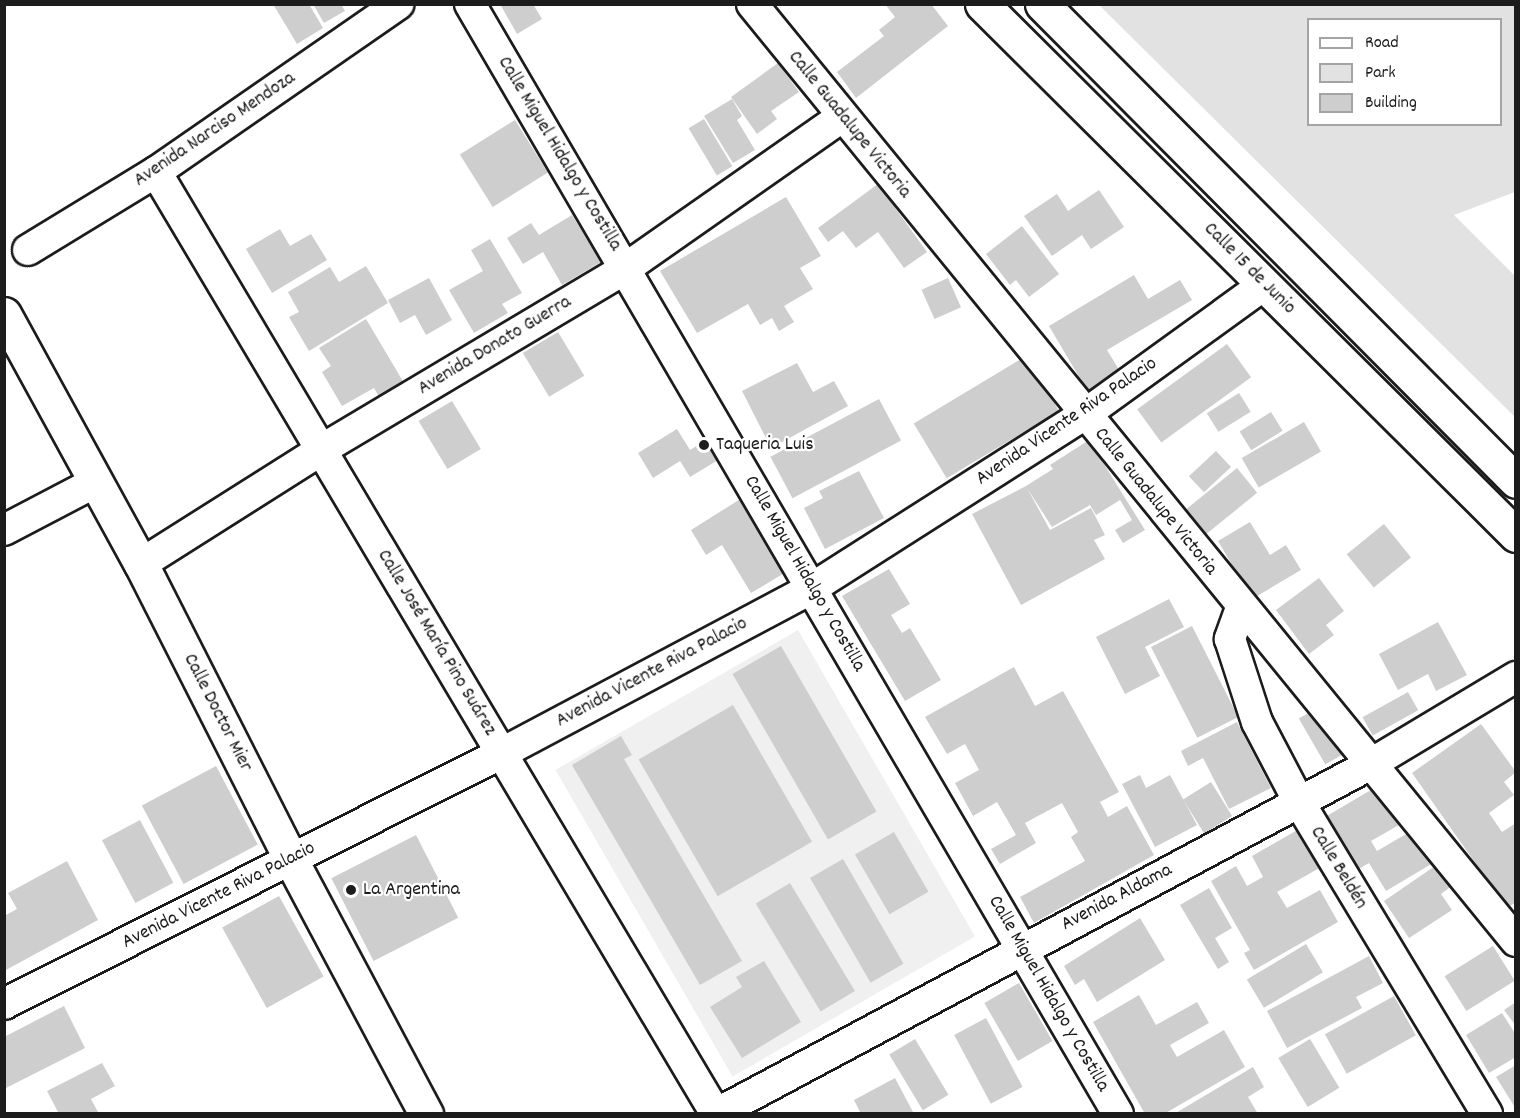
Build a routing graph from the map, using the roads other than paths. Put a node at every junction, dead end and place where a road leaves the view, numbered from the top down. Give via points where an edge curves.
1 (399, 4) edge
2 (470, 4) edge
3 (752, 4) edge
4 (982, 4) edge
5 (1042, 4) edge
6 (1109, 72) junction
7 (1081, 103) junction
8 (842, 117) junction
9 (156, 172) junction
10 (28, 250) dead end
11 (626, 268) junction
12 (1264, 284) junction
13 (4, 314) edge
14 (1084, 415) junction
15 (321, 450) junction
16 (1515, 481) edge
17 (96, 482) junction
18 (4, 530) edge
19 (1515, 535) edge
20 (141, 564) junction
21 (812, 588) junction
22 (1242, 608) junction
23 (1515, 677) edge
24 (502, 753) junction
25 (1371, 764) junction
26 (1299, 802) junction
27 (291, 860) junction
28 (1515, 941) edge
29 (1022, 949) junction
30 (4, 1004) edge
31 (426, 1113) edge
32 (716, 1113) edge
33 (1118, 1113) edge
34 (1486, 1113) edge

1 - 9 street, Avenida Narciso Mendoza
2 - 11 street, Calle Miguel Hidalgo y Costilla
3 - 8 street, Calle Guadalupe Victoria
4 - 7 main road, Calle 15 de Junio
5 - 6 main road, Calle 15 de Junio
6 - 7 main road
6 - 16 main road, Calle 15 de Junio
7 - 12 main road, Calle 15 de Junio
8 - 11 street, Avenida Donato Guerra
8 - 14 street, Calle Guadalupe Victoria
9 - 10 street, Avenida Narciso Mendoza
9 - 15 street, Calle José María Pino Suárez
11 - 15 street, Avenida Donato Guerra
11 - 21 street, Calle Miguel Hidalgo y Costilla
12 - 14 street, Avenida Vicente Riva Palacio
12 - 19 main road, Calle 15 de Junio
13 - 17 main road, Calle Doctor Mier
14 - 21 street, Avenida Vicente Riva Palacio
14 - 22 street, Calle Guadalupe Victoria
15 - 20 street, Avenida Donato Guerra
15 - 24 street, Calle José María Pino Suárez
17 - 18 street
17 - 20 main road, Calle Doctor Mier
20 - 27 main road, Calle Doctor Mier
21 - 24 street, Avenida Vicente Riva Palacio
21 - 29 street, Calle Miguel Hidalgo y Costilla
22 - 25 street, Calle Guadalupe Victoria
22 - 26 street, Calle Beldén via 1230,639 1242,686
23 - 25 street, Avenida Aldama
24 - 27 street, Avenida Vicente Riva Palacio
24 - 32 street, Calle José María Pino Suárez
25 - 26 street, Avenida Aldama
25 - 28 street, Calle Guadalupe Victoria
26 - 29 street, Avenida Aldama
26 - 34 street, Calle Beldén
27 - 30 street, Avenida Vicente Riva Palacio
27 - 31 main road, Calle Doctor Mier
29 - 32 street, Avenida Aldama
29 - 33 street, Calle Miguel Hidalgo y Costilla

